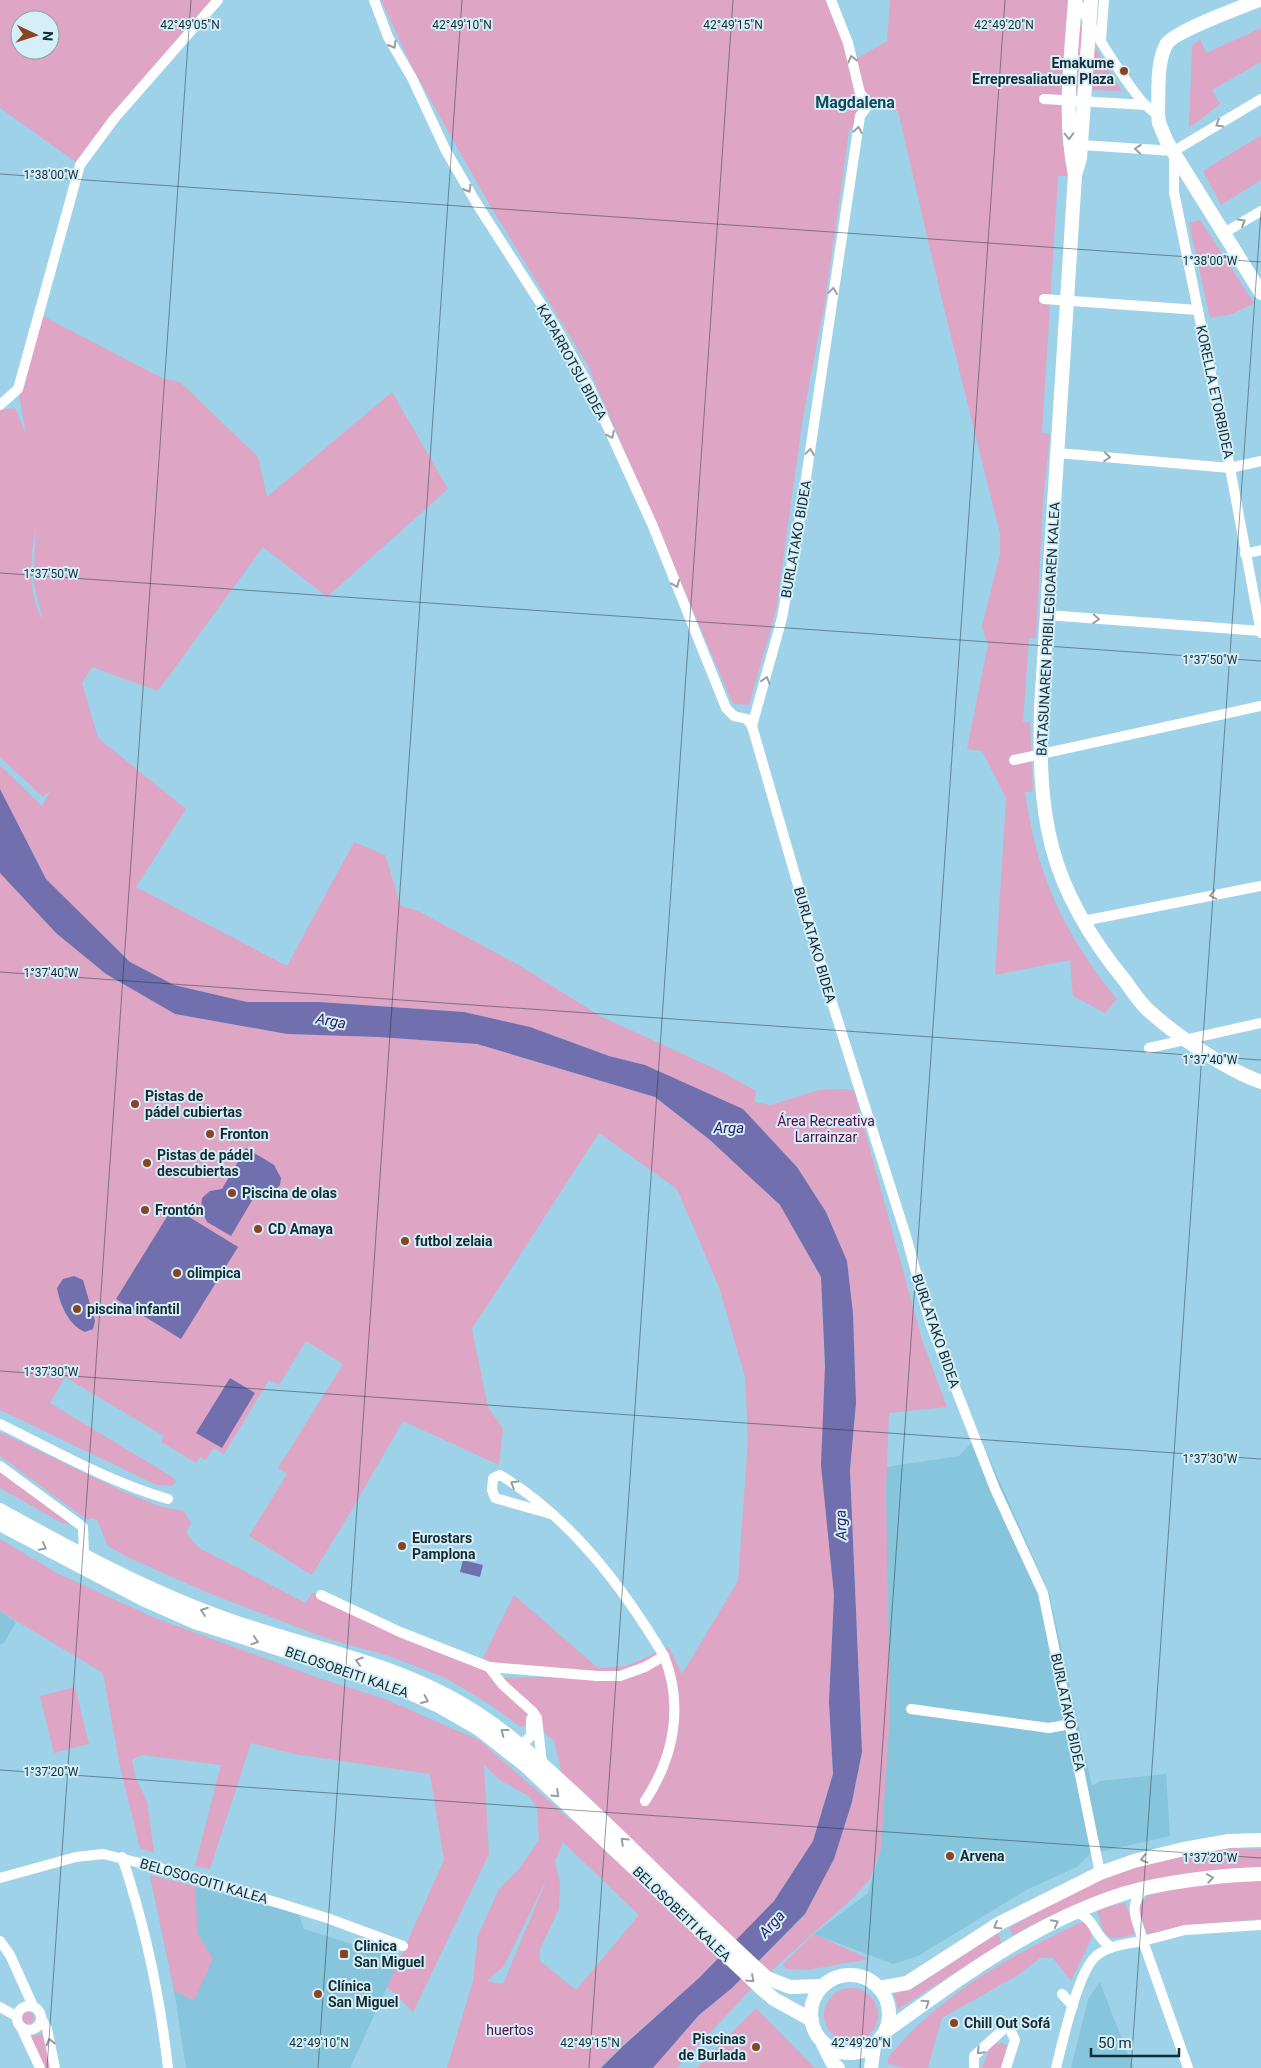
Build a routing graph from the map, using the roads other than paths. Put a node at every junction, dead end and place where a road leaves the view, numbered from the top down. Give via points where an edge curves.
1 (218, 0) edge
2 (374, 0) edge
3 (831, 0) edge
4 (1076, 0) edge
5 (1091, 0) edge
6 (1104, 0) edge
7 (1260, 0) edge
8 (1089, 22) junction
9 (1101, 40) junction
10 (1044, 99) dead end
11 (1261, 99) edge
12 (1068, 100) junction
13 (1084, 102) junction
14 (1146, 105) junction
15 (1158, 114) junction
16 (1081, 145) junction
17 (1174, 152) junction
18 (1075, 175) junction
19 (1261, 210) edge
20 (1224, 233) junction
21 (1261, 293) edge
22 (1044, 298) dead end
23 (1068, 300) junction
24 (1198, 310) junction
25 (0, 405) edge
26 (1058, 453) junction
27 (1261, 461) edge
28 (1230, 468) junction
29 (1261, 550) edge
30 (1245, 554) junction
31 (1047, 615) junction
32 (1261, 632) edge
33 (1261, 706) edge
34 (752, 726) junction
35 (1040, 755) junction
36 (1014, 760) dead end
37 (1261, 886) edge
38 (1083, 921) junction
39 (1261, 1022) edge
40 (1186, 1038) junction
41 (1148, 1048) dead end
42 (1261, 1082) edge
43 (0, 1424) edge
44 (0, 1466) edge
45 (168, 1499) dead end
46 (0, 1510) edge
47 (551, 1514) junction
48 (0, 1524) edge
49 (84, 1556) junction
50 (320, 1595) dead end
51 (664, 1656) junction
52 (489, 1667) junction
53 (911, 1709) dead end
54 (1071, 1724) junction
55 (521, 1745) junction
56 (542, 1764) junction
57 (645, 1801) dead end
58 (1261, 1840) edge
59 (122, 1857) junction
60 (1100, 1873) junction
61 (1261, 1874) edge
62 (0, 1878) edge
63 (1144, 1889) junction
64 (680, 1904) junction
65 (1075, 1912) junction
66 (1261, 1925) edge
67 (0, 1941) edge
68 (1143, 1941) junction
69 (403, 1946) dead end
70 (1111, 1947) junction
71 (821, 1986) junction
72 (879, 1988) junction
73 (1062, 1994) dead end
74 (34, 2006) junction
75 (1073, 2006) junction
76 (0, 2007) edge
77 (16, 2016) junction
78 (41, 2018) junction
79 (812, 2020) junction
80 (21, 2027) junction
81 (886, 2031) junction
82 (823, 2044) junction
83 (874, 2046) junction
84 (40, 2068) edge
85 (55, 2068) edge
86 (168, 2068) edge
87 (838, 2068) edge
88 (871, 2068) edge
89 (974, 2068) edge
90 (1006, 2068) edge
91 (1056, 2068) edge
92 (1188, 2068) edge

1 - 25 street via 114,119 80,165 18,389
2 -> 34 street, KAPARROTSU BIDEA via 388,38 412,78 446,151 589,386 652,524 726,708 734,716 747,719
34 -> 3 street, BURLATAKO BIDEA via 782,618 860,116 869,104 860,93 848,43
4 - 8 street
4 - 12 main road, BATASUNAREN PRIBILEGIOAREN KALEA
5 - 8 main road, BATASUNAREN PRIBILEGIOAREN KALEA
6 - 9 street
7 - 15 main road via 1178,34 1166,43 1161,58
8 - 9 street
8 - 13 main road, BATASUNAREN PRIBILEGIOAREN KALEA
9 - 14 street via 1135,94
10 - 12 street
11 -> 17 street
12 - 13 street
12 -> 18 main road, BATASUNAREN PRIBILEGIOAREN KALEA via 1068,144
13 - 14 street
13 - 16 main road, BATASUNAREN PRIBILEGIOAREN KALEA
14 - 15 street
15 - 17 main road via 1161,130
17 -> 16 street
16 - 18 main road, BATASUNAREN PRIBILEGIOAREN KALEA
17 - 20 main road
17 - 24 street, KORELLA ETORBIDEA via 1174,192
18 - 23 main road, BATASUNAREN PRIBILEGIOAREN KALEA
20 -> 19 street
20 - 21 main road
22 - 23 street
23 - 24 street
23 - 26 main road, BATASUNAREN PRIBILEGIOAREN KALEA
24 - 28 street, KORELLA ETORBIDEA
26 -> 28 street
26 - 31 main road, BATASUNAREN PRIBILEGIOAREN KALEA
27 - 28 street
28 - 30 street, KORELLA ETORBIDEA
29 - 30 street
30 - 32 street, KORELLA ETORBIDEA
31 -> 32 street
31 - 35 main road, BATASUNAREN PRIBILEGIOAREN KALEA
33 - 35 street
34 - 54 street, BURLATAKO BIDEA via 830,996 930,1322 995,1489 1043,1594
35 - 36 street
35 - 38 main road, BATASUNAREN PRIBILEGIOAREN KALEA via 1052,847 1068,894
37 -> 38 street
38 - 40 main road, BATASUNAREN PRIBILEGIOAREN KALEA via 1146,1008
39 - 40 street
40 - 41 street
40 - 42 main road, BATASUNAREN PRIBILEGIOAREN KALEA via 1244,1076
43 - 45 street via 120,1481
44 - 49 street via 83,1527
46 - 49 main road, BELOSOBEITI KALEA
47 -> 47 street via 520,1487 500,1475 493,1478 495,1498
47 - 51 street via 583,1543 632,1605
48 -> 64 main road, BELOSOBEITI KALEA via 135,1595 195,1622 395,1686 437,1705 479,1729 525,1766
55 -> 49 main road, BELOSOBEITI KALEA via 463,1704 400,1674 194,1608
50 - 52 street via 400,1632
51 - 52 street via 620,1676
51 - 57 street via 675,1691 674,1734 663,1772
52 - 55 street via 493,1681 530,1718 531,1736
52 - 56 street via 537,1718
53 - 54 street via 1049,1728
54 - 60 street, BURLATAKO BIDEA
55 - 56 main road, BELOSOBEITI KALEA
64 -> 56 main road, BELOSOBEITI KALEA
58 -> 60 main road via 1184,1849
59 - 62 street, BELOSOGOITI KALEA via 103,1854 76,1857
59 - 69 street, BELOSOGOITI KALEA via 318,1915
59 - 86 street via 132,1885 151,1968
60 -> 72 main road via 1000,1923 907,1983
63 -> 61 main road via 1232,1875
63 - 65 main road
63 - 68 street via 1135,1898 1133,1907
64 - 71 main road, BELOSOBEITI KALEA via 767,1978 798,1988
64 -> 79 main road, BELOSOBEITI KALEA via 774,1999
65 - 70 street via 1085,1915 1101,1940
81 -> 65 main road via 1011,1945
66 - 68 street via 1185,1930
67 - 74 street
68 - 70 street
68 - 92 street
70 - 75 street via 1095,1957
71 - 72 main road via 834,1978 850,1975 866,1978
71 - 79 main road via 814,1999
72 - 81 main road via 889,2008 890,2020
73 - 75 street
74 - 77 street via 22,2007
74 - 78 street
75 - 91 street
76 - 77 street
77 - 80 street
78 - 80 street via 33,2029
85 -> 78 street via 47,2029
79 - 82 main road
80 - 84 street
81 - 83 main road
82 - 83 main road via 846,2053
82 - 87 main road
83 - 88 main road
90 -> 89 street via 1015,2040 1008,2025 974,2056

